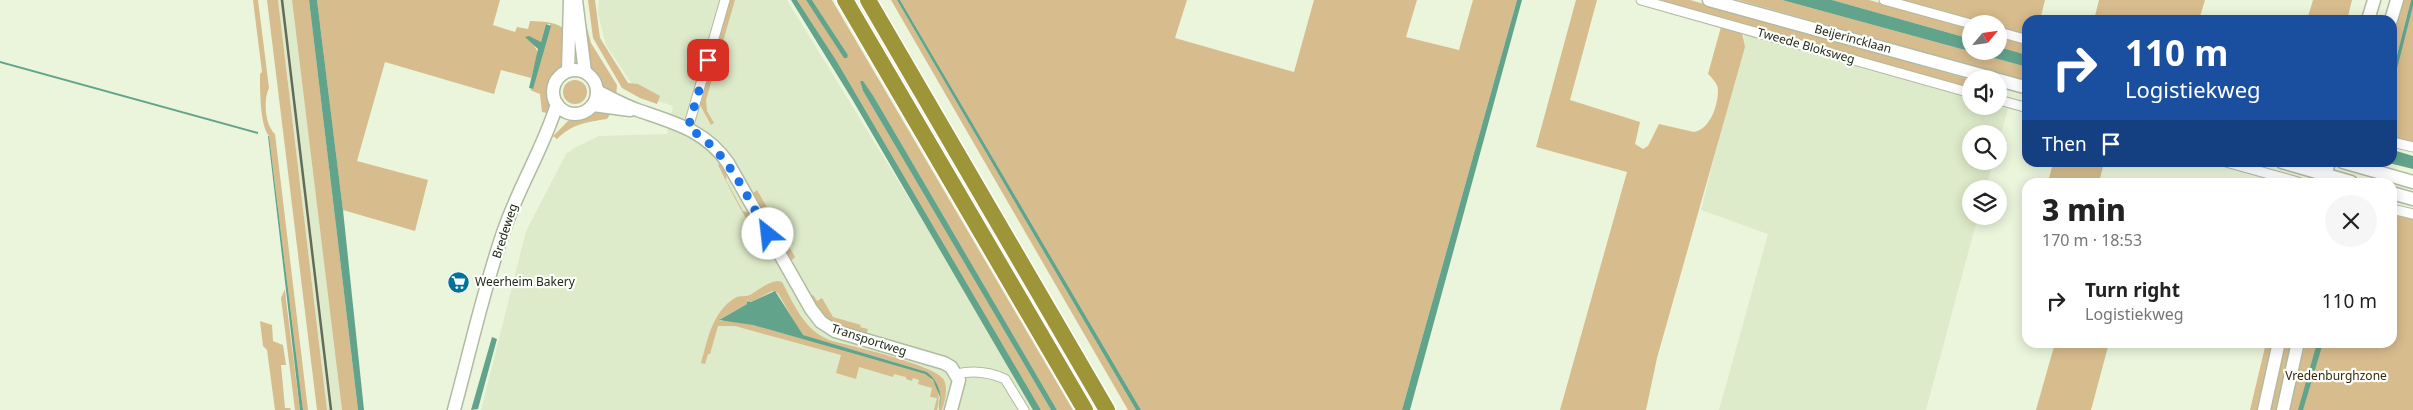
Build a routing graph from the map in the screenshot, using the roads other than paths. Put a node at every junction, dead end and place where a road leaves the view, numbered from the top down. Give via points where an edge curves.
1 (570, 0) edge
2 (576, 0) edge
3 (725, 0) edge
4 (845, 0) edge
5 (868, 0) edge
6 (1641, 0) edge
7 (1709, 0) edge
8 (1884, 0) edge
9 (2374, 0) edge
10 (2396, 0) edge
11 (2370, 15) edge
12 (2392, 15) edge
13 (1962, 22) edge
14 (2008, 34) edge
15 (2022, 38) edge
16 (1964, 70) edge
17 (568, 71) junction
18 (585, 72) junction
19 (2007, 82) edge
20 (2022, 86) edge
21 (1962, 90) edge
22 (597, 91) junction
23 (2007, 102) edge
24 (557, 104) junction
25 (593, 105) junction
26 (2022, 106) edge
27 (638, 110) junction
28 (568, 112) junction
29 (688, 128) junction
30 (542, 143) junction
31 (2397, 143) edge
32 (2413, 147) edge
33 (2244, 167) edge
34 (2302, 167) edge
35 (2361, 167) edge
36 (2326, 173) edge
37 (2284, 178) edge
38 (2338, 178) edge
39 (2413, 182) edge
40 (2397, 194) edge
41 (2413, 199) edge
42 (2397, 210) edge
43 (2413, 214) edge
44 (2278, 348) edge
45 (2297, 348) edge
46 (958, 374) junction
47 (454, 410) edge
48 (951, 410) edge
49 (1024, 410) edge
50 (1085, 410) edge
51 (1107, 410) edge
52 (2264, 410) edge
53 (2283, 410) edge

1 - 17 street
2 - 18 street
3 - 29 street
4 - 50 highway
5 - 51 highway
6 - 21 street, Tweede Bloksweg
7 - 16 street, Beijerincklaan
8 - 13 street
9 - 11 street
10 - 12 street
14 - 15 street
17 - 18 street
17 - 24 street via 555,84
18 - 22 street via 594,80
19 - 20 street, Beijerincklaan
22 - 25 street
22 - 27 street, Transportweg
23 - 26 street
24 - 28 street
24 - 30 street, Bredeweg
25 - 27 street, Transportweg
25 - 28 street via 581,113
27 - 29 street, Transportweg
28 - 30 street, Bredeweg
29 - 46 street, Transportweg via 711,143 724,158 821,322 835,331 944,363
30 - 47 street, Bredeweg via 503,232
31 - 32 street
33 - 37 street
34 - 36 street
35 - 39 street
36 - 38 street
40 - 41 street
42 - 43 street
44 - 52 street
45 - 53 street
46 - 48 street
46 - 49 street via 972,371 1005,379

